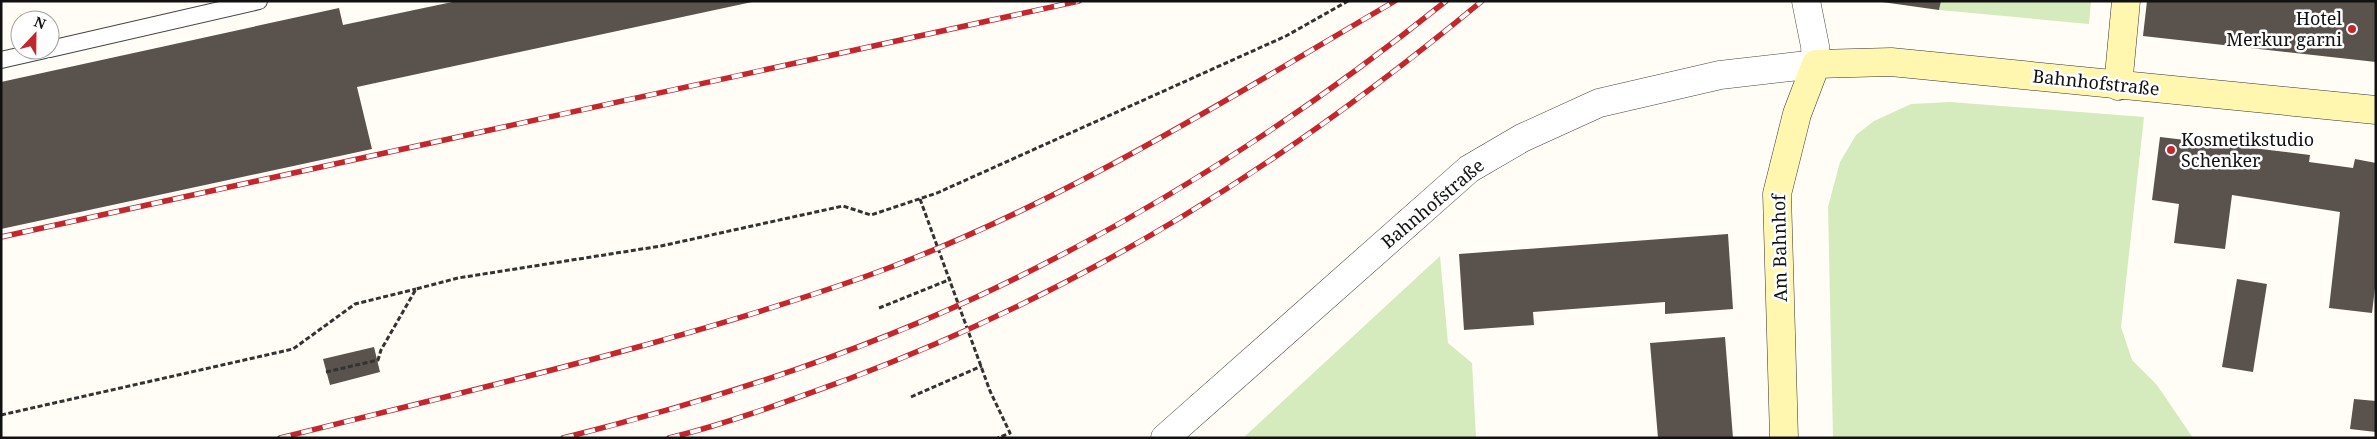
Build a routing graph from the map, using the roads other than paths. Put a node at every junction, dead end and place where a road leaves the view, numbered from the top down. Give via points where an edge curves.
1 (259, 1) edge
2 (1806, 1) edge
3 (2126, 1) edge
4 (60, 47) edge
5 (1816, 64) junction
6 (2118, 86) junction
7 (2376, 110) edge
8 (1165, 438) edge
9 (1784, 438) edge

1 - 4 lane
2 - 5 street
3 - 6 street
5 - 6 street, Bahnhofstraße via 1891,62
5 - 8 street, Bahnhofstraße via 1720,75 1599,103 1522,138 1469,169
5 - 9 street, Am Bahnhof via 1797,114 1778,194
6 - 7 street, Bahnhofstraße

